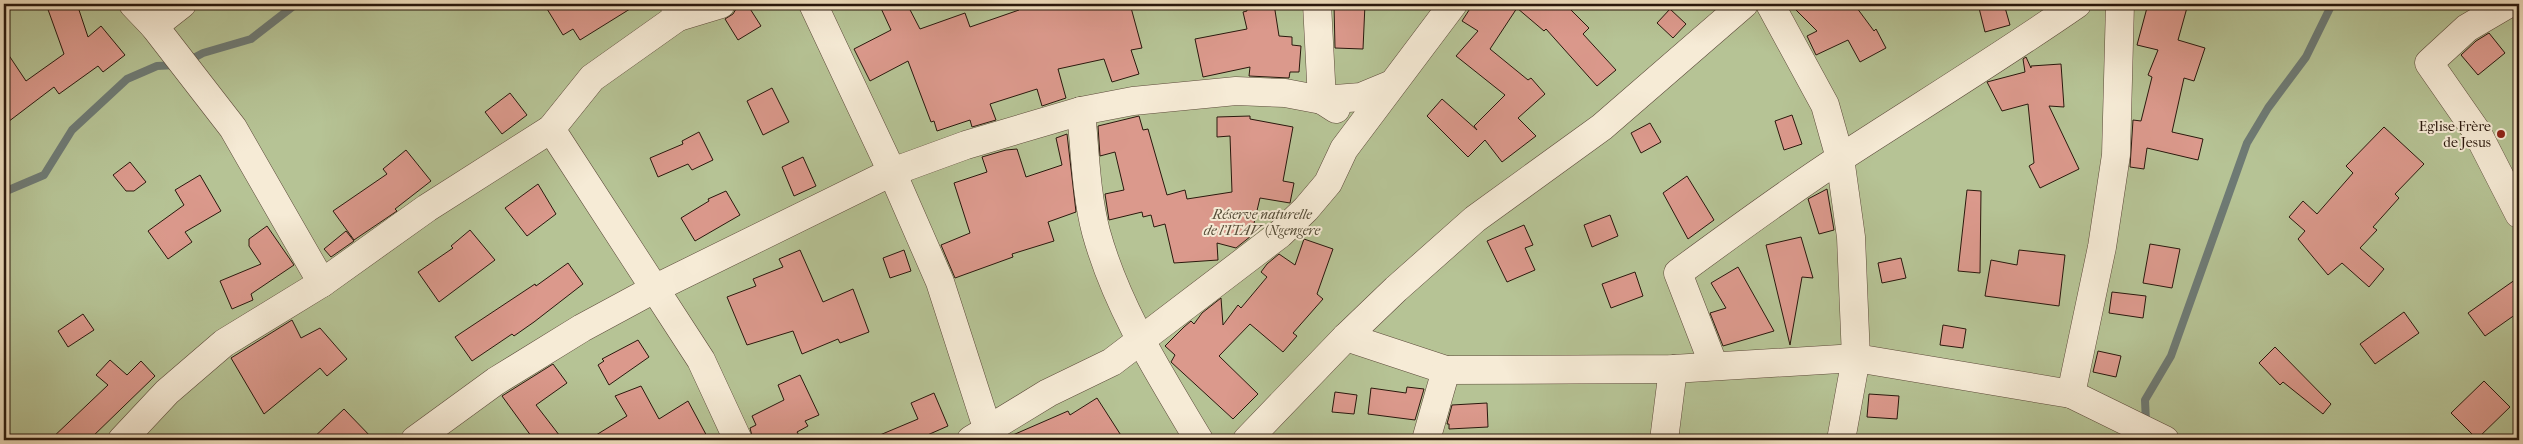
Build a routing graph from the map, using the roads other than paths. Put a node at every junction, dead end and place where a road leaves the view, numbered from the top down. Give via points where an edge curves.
1 (133, 4) edge
2 (182, 4) edge
3 (721, 4) edge
4 (813, 4) edge
5 (1317, 4) edge
6 (1453, 4) edge
7 (1744, 4) edge
8 (1770, 4) edge
9 (2077, 4) edge
10 (2120, 4) edge
11 (2508, 4) edge
12 (676, 10) edge
13 (154, 26) junction
14 (1390, 85) junction
15 (1322, 100) junction
16 (1081, 111) junction
17 (1361, 125) junction
18 (552, 129) junction
19 (1840, 158) junction
20 (892, 172) junction
21 (2519, 214) edge
22 (322, 283) junction
23 (656, 288) junction
24 (1346, 337) junction
25 (1140, 342) junction
26 (1856, 358) junction
27 (1714, 366) junction
28 (1673, 369) junction
29 (1446, 370) junction
30 (2071, 394) junction
31 (983, 437) edge
32 (122, 440) edge
33 (415, 440) edge
34 (738, 440) edge
35 (1199, 440) edge
36 (1248, 440) edge
37 (1426, 440) edge
38 (1664, 440) edge
39 (1841, 440) edge
40 (2165, 440) edge

1 - 13 street
2 - 13 street
3 - 12 street
4 - 20 street
5 - 15 street
6 - 14 street
7 - 24 street via 1602,127 1475,219
8 - 19 street via 1825,105
9 - 19 street via 1996,60
10 - 30 street via 2116,155 2102,247
11 - 21 street via 2467,28 2429,64 2477,132
12 - 18 street via 592,78
13 - 22 street via 233,128
14 - 15 street via 1361,97
14 - 17 street
15 - 16 street via 1285,93 1236,91 1133,101
15 - 17 street
16 - 20 street via 966,145
16 - 25 street via 1096,231 1118,296
17 - 25 street via 1344,149 1328,183 1300,216
18 - 22 street via 427,208
18 - 23 street
19 - 26 street via 1851,237
19 - 27 street via 1678,273
20 - 23 street
20 - 31 street via 940,282
22 - 32 street via 224,344 167,392
23 - 33 street via 582,328 496,381
23 - 34 street via 701,360
24 - 29 street
24 - 36 street
25 - 31 street via 1112,362 1048,393
25 - 35 street
26 - 27 street
26 - 30 street
26 - 39 street
27 - 28 street
28 - 29 street
28 - 38 street
29 - 37 street
30 - 40 street

